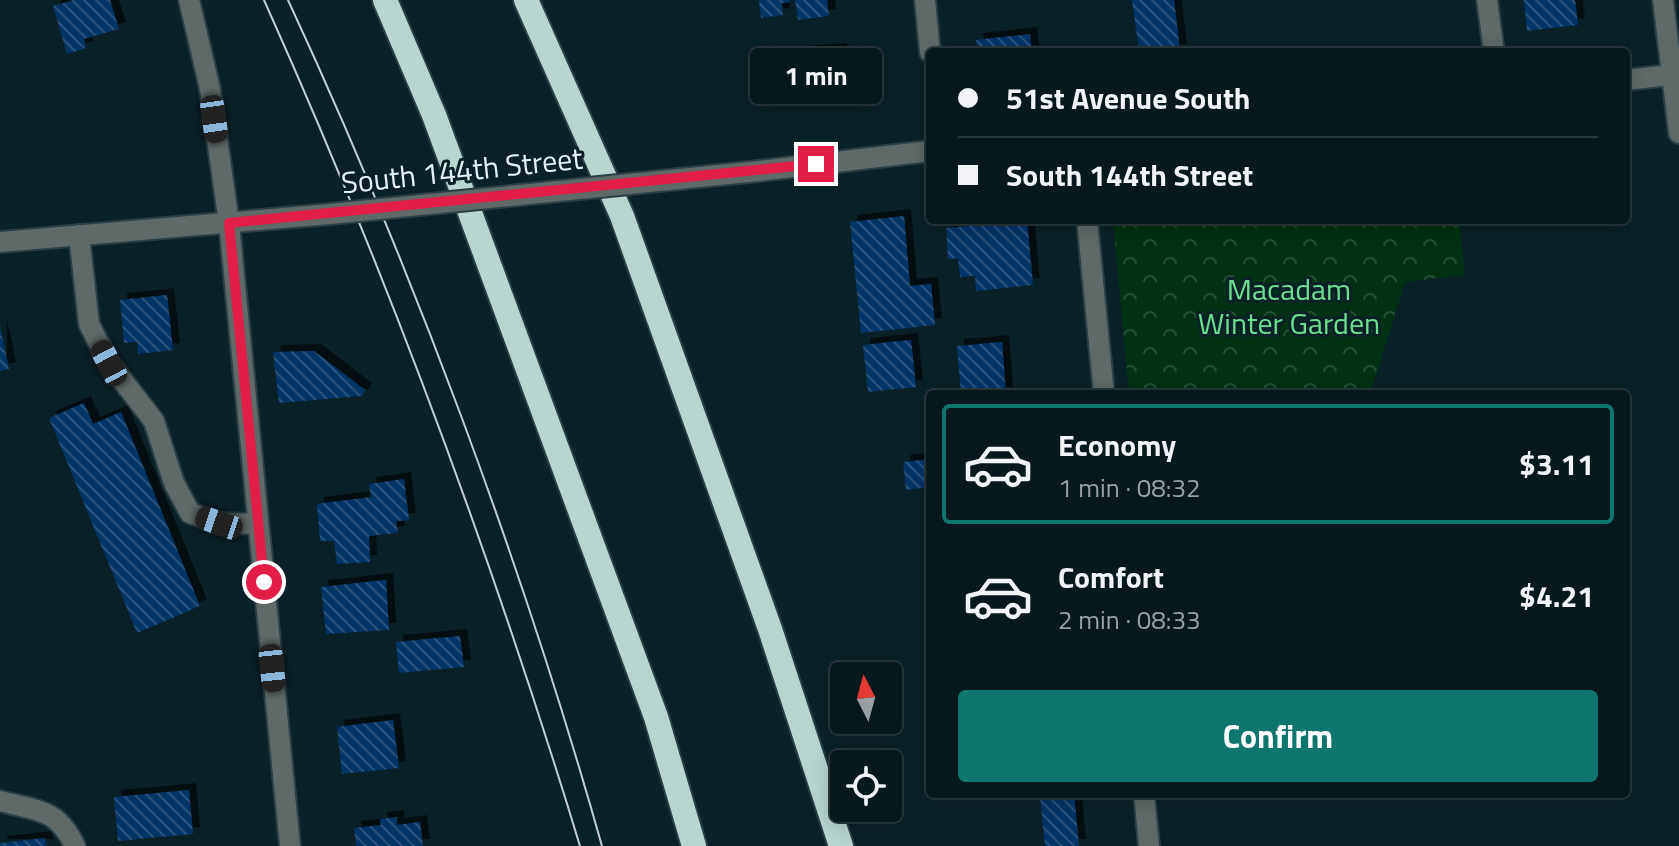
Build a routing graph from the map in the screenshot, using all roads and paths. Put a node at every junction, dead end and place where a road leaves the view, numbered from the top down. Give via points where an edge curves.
1 (189, 0) edge
2 (385, 0) edge
3 (401, 0) edge
4 (526, 0) edge
5 (925, 0) edge
6 (1487, 0) edge
7 (1663, 0) edge
8 (930, 48) edge
9 (1493, 48) edge
10 (1675, 74) edge
11 (1630, 80) edge
12 (434, 115) junction
13 (1679, 133) edge
14 (926, 151) edge
15 (229, 223) junction
16 (1087, 224) edge
17 (79, 235) junction
18 (0, 242) edge
19 (1104, 390) edge
20 (258, 524) junction
21 (1144, 798) edge
22 (0, 801) edge
23 (75, 846) edge
24 (290, 846) edge
25 (694, 846) edge
26 (841, 846) edge
27 (1149, 846) edge

1 - 15 street via 210,89
2 - 12 highway
3 - 12 highway
4 - 26 highway via 622,216 770,629
5 - 8 street
6 - 9 street
7 - 10 street
10 - 11 street
10 - 13 street
12 - 25 highway via 656,717
14 - 15 street, South 144th Street, bridge
15 - 17 street, South 144th Street
15 - 20 street
16 - 19 street
17 - 18 street, South 144th Street
17 - 20 street via 89,324 109,363 154,421 190,513 219,523
20 - 24 street
21 - 27 street
22 - 23 street via 51,814

